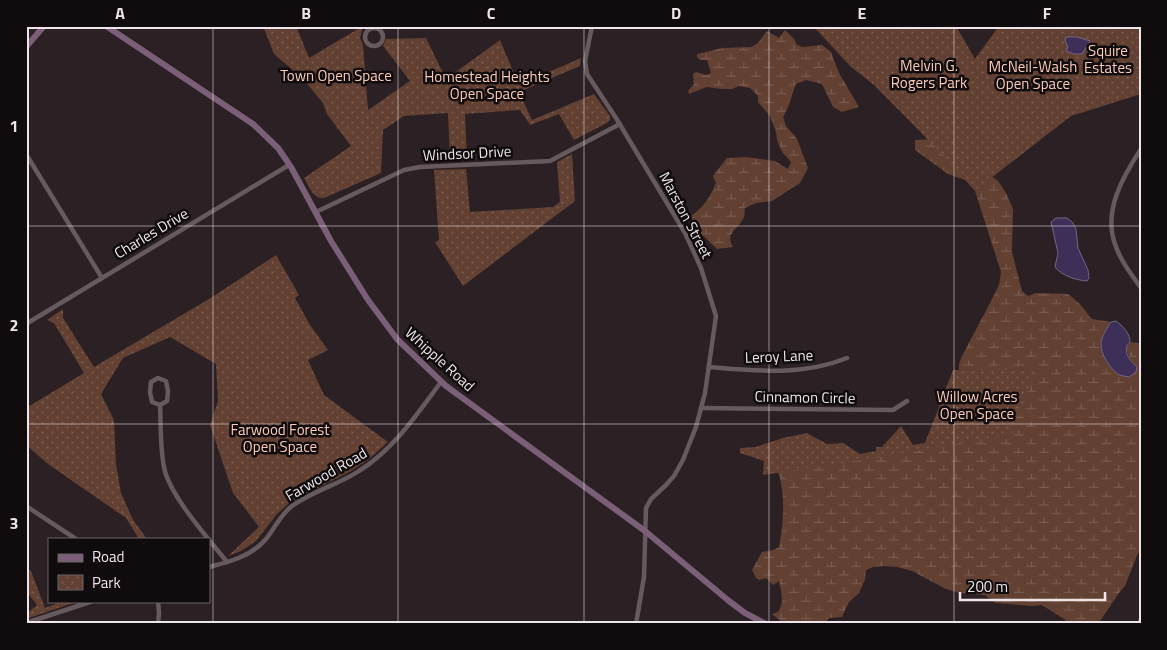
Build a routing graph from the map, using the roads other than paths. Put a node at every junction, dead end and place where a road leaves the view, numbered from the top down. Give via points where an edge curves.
1 (44, 26) edge
2 (106, 26) edge
3 (592, 26) edge
4 (26, 47) edge
5 (620, 124) junction
6 (1141, 149) edge
7 (26, 154) edge
8 (289, 165) junction
9 (316, 212) junction
10 (102, 278) junction
11 (1141, 288) edge
12 (26, 324) edge
13 (847, 358) dead end
14 (709, 367) junction
15 (441, 382) junction
16 (907, 401) dead end
17 (160, 405) junction
18 (701, 408) junction
19 (26, 506) edge
20 (645, 531) junction
21 (74, 538) edge
22 (209, 538) edge
23 (210, 540) edge
24 (226, 562) junction
25 (210, 567) edge
26 (90, 602) edge
27 (158, 602) edge
28 (1141, 619) edge
29 (26, 623) edge
30 (158, 624) edge
31 (636, 624) edge
32 (766, 624) edge
33 (1139, 624) edge

1 - 4 main road
2 - 8 main road, Whipple Road via 253,124 278,148
3 - 5 street, Marston Street via 585,61 587,74
5 - 9 street, Windsor Drive via 550,161 404,170
5 - 14 street, Marston Street via 685,233 701,268 716,316
6 - 11 street via 1118,192 1111,220 1115,244
7 - 10 street
8 - 9 main road, Whipple Road
8 - 10 street, Charles Drive
9 - 15 main road, Whipple Road via 368,300 397,339
10 - 12 street, Charles Drive
13 - 14 street, Leroy Lane via 806,370
14 - 18 street, Marston Street
15 - 20 main road, Whipple Road
15 - 24 street, Farwood Road via 405,430 379,457 347,479 294,505 280,517 257,547
16 - 18 street, Cinnamon Circle via 893,410
17 - 17 street via 152,402 150,392 151,382 158,378 166,381 168,391 167,401
17 - 22 street via 164,466 170,484
18 - 20 street, Marston Street via 683,460 646,508
19 - 21 street
20 - 31 street, Marston Street via 644,577
20 - 32 main road, Whipple Road via 729,601
23 - 24 street
24 - 25 street, Farwood Road
26 - 29 street
27 - 30 street
28 - 33 street

